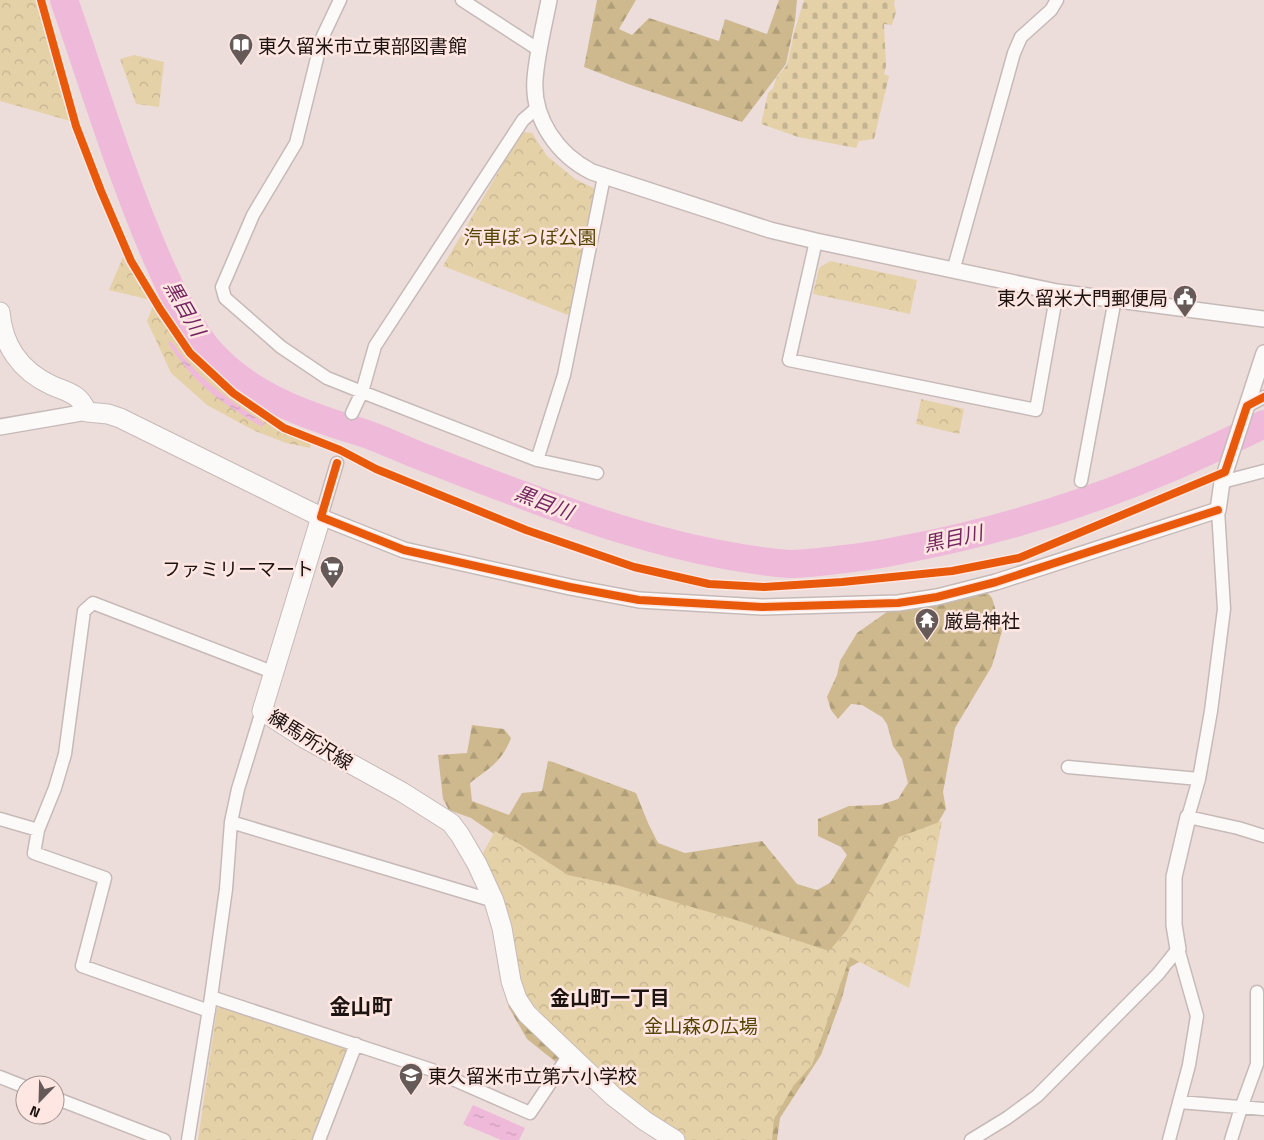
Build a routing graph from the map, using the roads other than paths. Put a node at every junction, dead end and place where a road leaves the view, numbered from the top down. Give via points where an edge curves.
1 (340, 0) edge
2 (462, 0) edge
3 (549, 0) edge
4 (1057, 0) edge
5 (539, 50) junction
6 (538, 107) junction
7 (604, 177) junction
8 (816, 241) junction
9 (953, 271) junction
10 (1058, 292) junction
11 (1115, 299) junction
12 (0, 312) edge
13 (1264, 319) edge
14 (1264, 353) edge
15 (362, 392) junction
16 (1264, 398) edge
17 (1247, 406) junction
18 (87, 412) junction
19 (352, 413) dead end
20 (0, 427) edge
21 (537, 460) junction
22 (337, 463) dead end
23 (1264, 471) edge
24 (597, 473) dead end
25 (1224, 477) junction
26 (1081, 481) dead end
27 (1218, 510) junction
28 (321, 517) junction
29 (275, 673) junction
30 (262, 711) junction
31 (1068, 767) dead end
32 (1199, 779) junction
33 (1188, 817) junction
34 (0, 819) edge
35 (231, 822) junction
36 (38, 830) junction
37 (1264, 836) edge
38 (494, 901) junction
39 (1178, 949) junction
40 (1257, 992) dead end
41 (211, 998) junction
42 (209, 1011) junction
43 (356, 1044) junction
44 (569, 1055) junction
45 (0, 1077) edge
46 (15, 1083) edge
47 (65, 1102) edge
48 (1179, 1102) junction
49 (1241, 1108) junction
50 (1264, 1109) edge
51 (164, 1140) edge
52 (188, 1140) edge
53 (318, 1140) edge
54 (675, 1140) edge
55 (971, 1140) edge
56 (1169, 1140) edge
57 (1231, 1140) edge

1 - 15 street via 322,38 296,143 253,215 222,287 225,298 280,348 327,378
2 - 5 street
3 - 5 street
4 - 9 street via 1051,10 1021,37 1014,54
5 - 6 street via 535,80
6 - 7 street via 552,138 562,150 582,168
6 - 15 street via 523,120 375,346
7 - 8 street via 770,230
7 - 21 street via 564,375
8 - 9 street
8 - 10 street via 789,360 1036,410
9 - 10 street
10 - 11 street
11 - 13 street
11 - 26 street
12 - 18 main road via 4,335 17,360 38,378 74,394
14 - 17 street
15 - 19 street
15 - 21 street
16 - 17 street
17 - 25 street
18 - 20 street
18 - 28 main road via 120,418
21 - 24 street
22 - 28 street
23 - 25 street
25 - 27 street
27 - 28 street via 1023,574 937,597 898,603 762,607 639,600 570,587 404,550
27 - 32 street via 1224,609
28 - 29 main road, 練馬所沢線
29 - 30 main road, 練馬所沢線
29 - 36 street via 93,603 84,612 65,754 56,788
30 - 35 street
30 - 38 main road, 練馬所沢線 via 451,823 477,864
31 - 32 street
32 - 33 street
33 - 37 street
33 - 39 street via 1174,877 1174,925
34 - 36 street
35 - 38 street
35 - 41 street via 226,889
36 - 42 street via 34,853 105,878 82,966
38 - 44 main road, 練馬所沢線 via 517,999 527,1014
39 - 48 street via 1197,1016
39 - 55 street via 1158,974 1037,1096
40 - 49 street via 1257,1064
41 - 42 street
41 - 43 street
42 - 52 street
43 - 44 street via 432,1070 530,1113
43 - 53 street
44 - 54 main road, 練馬所沢線 via 613,1096
45 - 46 street
47 - 51 street
48 - 49 street
48 - 56 street
49 - 50 street
49 - 57 street

